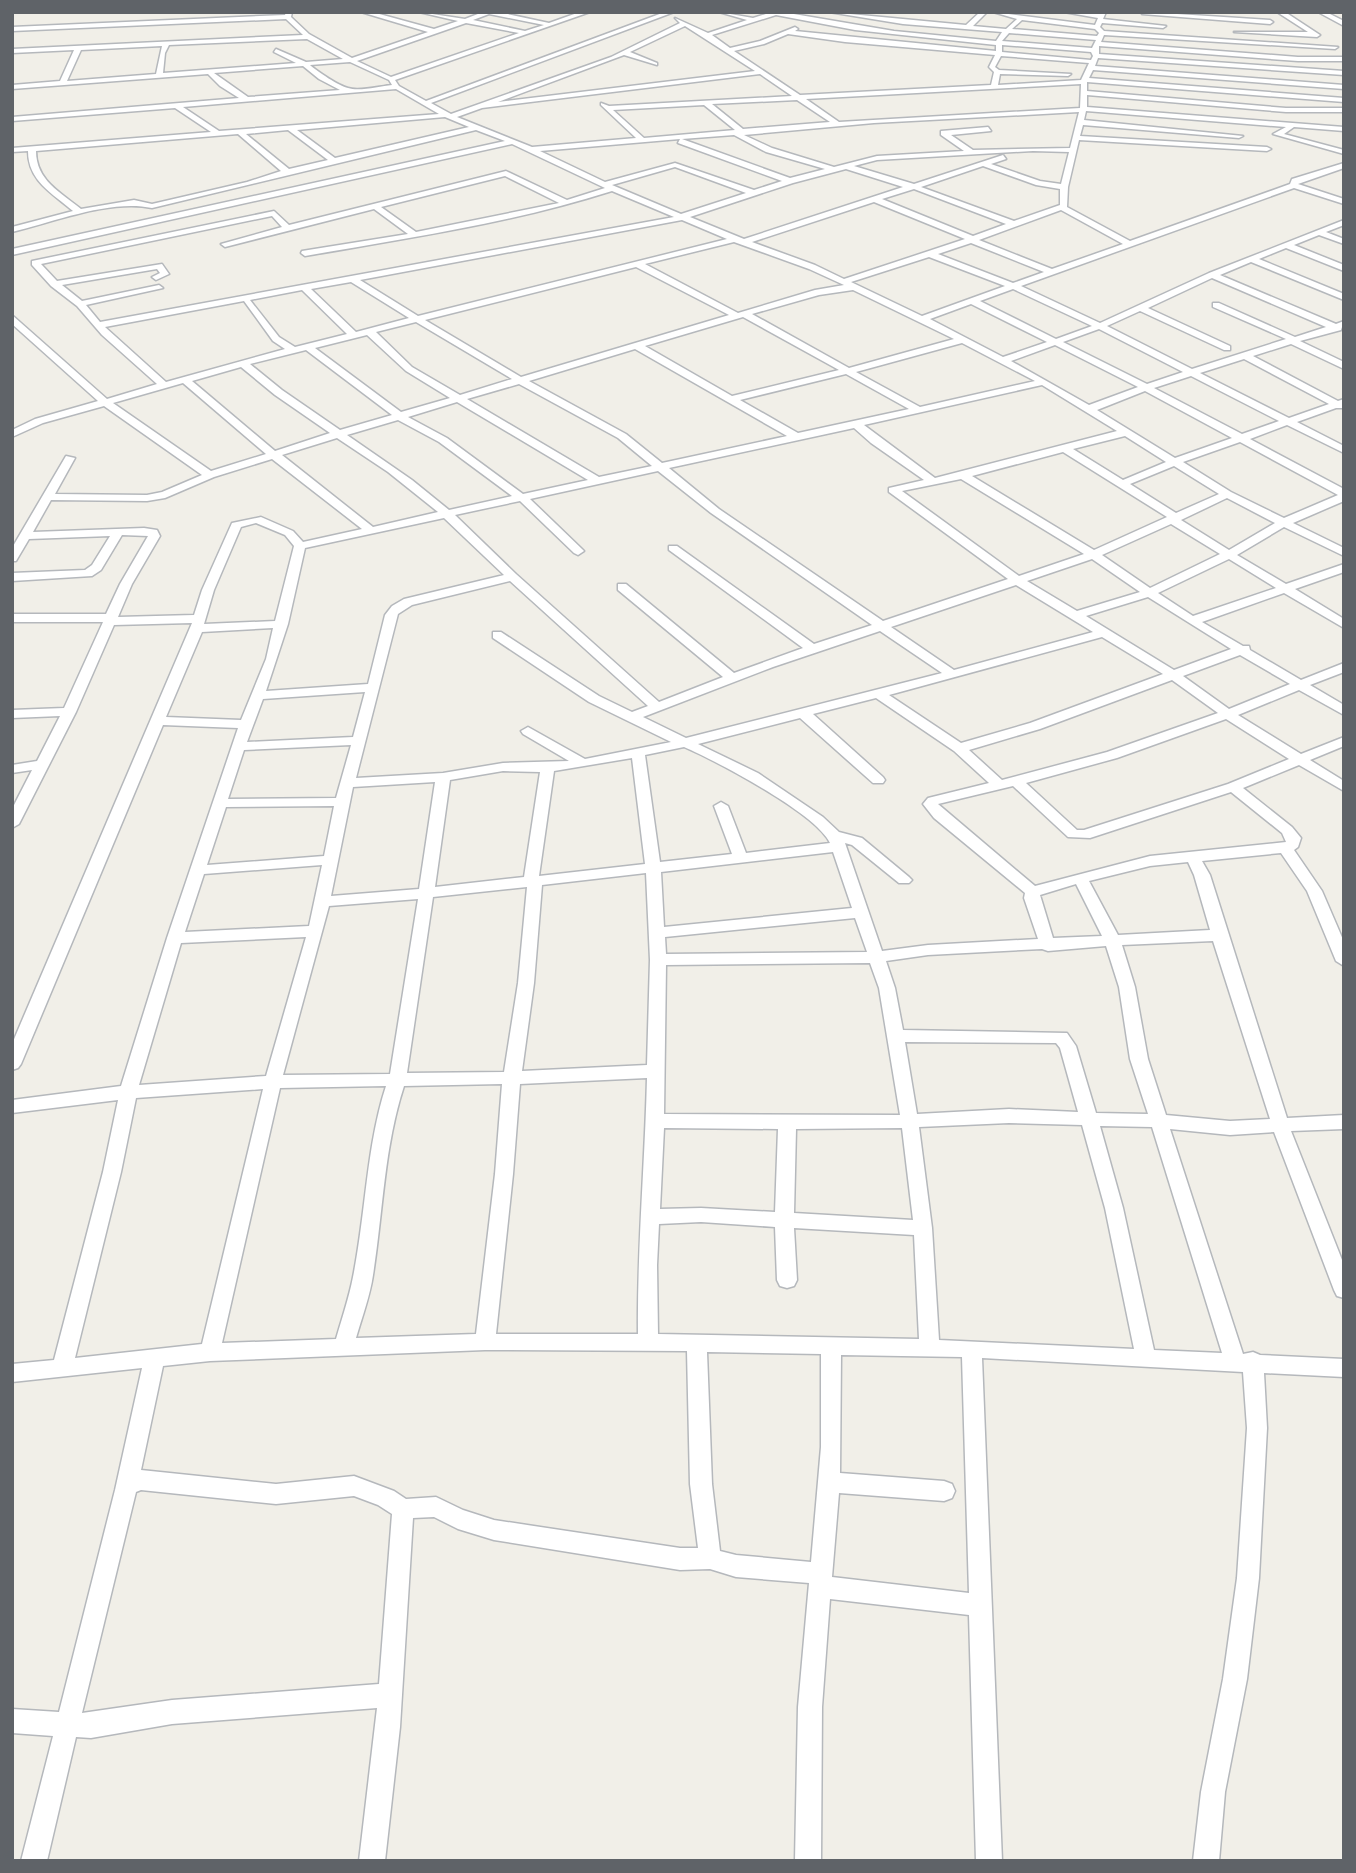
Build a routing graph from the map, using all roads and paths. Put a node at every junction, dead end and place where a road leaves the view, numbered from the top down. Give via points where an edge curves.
1 (364, 12) edge
2 (422, 12) edge
3 (488, 12) edge
4 (568, 12) edge
5 (652, 12) edge
6 (722, 12) edge
7 (984, 12) edge
8 (996, 12) edge
9 (1068, 12) edge
10 (1280, 12) edge
11 (1321, 12) edge
12 (584, 13) edge
13 (777, 13) edge
14 (834, 13) edge
15 (1131, 13) edge
16 (288, 14) edge
17 (667, 14) edge
18 (936, 16) dead end
19 (1021, 18) junction
20 (753, 20) junction
21 (195, 21) junction
22 (463, 22) junction
23 (813, 22) junction
24 (686, 23) junction
25 (550, 24) junction
26 (926, 24) junction
27 (1300, 24) junction
28 (1344, 24) edge
29 (967, 27) junction
30 (1172, 27) dead end
31 (12, 29) edge
32 (435, 31) junction
33 (1005, 31) junction
34 (787, 32) junction
35 (1224, 32) dead end
36 (525, 33) junction
37 (1316, 34) junction
38 (707, 35) junction
39 (306, 37) junction
40 (845, 40) junction
41 (211, 41) junction
42 (589, 42) junction
43 (998, 42) junction
44 (167, 43) junction
45 (602, 45) dead end
46 (836, 45) dead end
47 (613, 47) dead end
48 (1095, 47) edge
49 (1335, 47) junction
50 (78, 48) junction
51 (729, 50) junction
52 (12, 51) edge
53 (276, 51) dead end
54 (628, 51) junction
55 (562, 52) junction
56 (999, 54) junction
57 (1344, 54) edge
58 (574, 55) dead end
59 (586, 58) dead end
60 (354, 60) junction
61 (1344, 60) edge
62 (534, 62) junction
63 (602, 62) junction
64 (305, 64) junction
65 (655, 64) dead end
66 (546, 66) dead end
67 (559, 70) dead end
68 (210, 72) junction
69 (760, 72) junction
70 (996, 72) junction
71 (1344, 73) edge
72 (159, 76) junction
73 (575, 78) junction
74 (63, 83) junction
75 (394, 83) junction
76 (12, 87) edge
77 (994, 87) junction
78 (1344, 87) edge
79 (461, 90) junction
80 (347, 91) junction
81 (590, 93) junction
82 (1082, 93) junction
83 (472, 94) dead end
84 (797, 97) junction
85 (247, 100) junction
86 (1344, 100) edge
87 (704, 101) junction
88 (484, 102) junction
89 (426, 103) junction
90 (176, 105) junction
91 (607, 108) junction
92 (1081, 110) junction
93 (1344, 110) edge
94 (449, 116) junction
95 (12, 119) edge
96 (1079, 122) junction
97 (836, 123) junction
98 (1300, 124) junction
99 (290, 128) junction
100 (475, 128) junction
101 (1344, 129) edge
102 (988, 130) dead end
103 (240, 132) junction
104 (740, 133) junction
105 (218, 134) junction
106 (1239, 136) dead end
107 (1076, 138) junction
108 (674, 139) junction
109 (643, 141) junction
110 (512, 142) junction
111 (32, 149) junction
112 (531, 149) junction
113 (1267, 149) dead end
114 (12, 150) edge
115 (1014, 150) junction
116 (1074, 150) junction
117 (1344, 152) edge
118 (972, 153) junction
119 (334, 161) junction
120 (982, 163) junction
121 (1344, 165) edge
122 (845, 166) junction
123 (833, 170) junction
124 (287, 172) junction
125 (1325, 172) junction
126 (1334, 177) dead end
127 (790, 181) junction
128 (1294, 185) junction
129 (608, 186) junction
130 (908, 186) junction
131 (1064, 187) junction
132 (754, 193) junction
133 (186, 199) junction
134 (256, 199) junction
135 (874, 199) junction
136 (564, 202) junction
137 (1344, 202) edge
138 (375, 206) junction
139 (1061, 207) junction
140 (206, 211) junction
141 (79, 212) junction
142 (274, 213) junction
143 (685, 216) junction
144 (1344, 222) edge
145 (1016, 225) junction
146 (287, 228) junction
147 (12, 230) edge
148 (1319, 232) junction
149 (415, 234) junction
150 (972, 240) junction
151 (740, 241) junction
152 (1344, 242) edge
153 (225, 244) dead end
154 (1131, 245) junction
155 (1286, 245) junction
156 (12, 252) edge
157 (304, 253) dead end
158 (928, 253) junction
159 (1251, 259) junction
160 (639, 265) junction
161 (1344, 268) edge
162 (1054, 273) junction
163 (1212, 275) junction
164 (156, 277) dead end
165 (354, 280) junction
166 (54, 284) junction
167 (848, 284) junction
168 (1013, 286) junction
169 (159, 288) dead end
170 (305, 288) junction
171 (1344, 297) edge
172 (972, 301) junction
173 (248, 302) dead end
174 (80, 304) junction
175 (1216, 305) dead end
176 (1140, 308) junction
177 (741, 315) junction
178 (13, 319) edge
179 (922, 319) junction
180 (416, 320) junction
181 (99, 325) junction
182 (1101, 326) junction
183 (1341, 328) edge
184 (370, 332) junction
185 (355, 336) junction
186 (962, 340) junction
187 (1294, 341) junction
188 (1055, 342) junction
189 (637, 346) junction
190 (308, 348) junction
191 (1227, 348) dead end
192 (294, 351) junction
193 (1247, 357) junction
194 (1005, 360) junction
195 (243, 363) junction
196 (1344, 366) edge
197 (850, 371) junction
198 (1194, 373) junction
199 (184, 379) junction
200 (523, 381) junction
201 (1044, 382) junction
202 (164, 385) junction
203 (1146, 387) junction
204 (463, 399) junction
205 (732, 399) junction
206 (108, 402) junction
207 (1341, 405) edge
208 (918, 410) junction
209 (1087, 410) junction
210 (401, 417) junction
211 (1289, 422) junction
212 (856, 424) junction
213 (1127, 432) junction
214 (12, 434) edge
215 (338, 435) junction
216 (797, 437) junction
217 (1241, 439) junction
218 (1065, 449) junction
219 (1344, 450) edge
220 (275, 455) junction
221 (70, 457) dead end
222 (1176, 461) junction
223 (661, 468) junction
224 (210, 475) junction
225 (963, 475) junction
226 (933, 481) junction
227 (600, 482) junction
228 (1120, 484) junction
229 (1227, 494) junction
230 (1344, 496) edge
231 (47, 497) junction
232 (522, 498) junction
233 (449, 513) junction
234 (1174, 519) junction
235 (1285, 522) junction
236 (371, 531) junction
237 (118, 532) junction
238 (25, 536) junction
239 (300, 546) junction
240 (673, 548) dead end
241 (578, 551) dead end
242 (1344, 553) edge
243 (1230, 554) junction
244 (1093, 555) junction
245 (13, 557) edge
246 (1344, 568) edge
247 (12, 577) edge
248 (512, 577) junction
249 (1017, 580) junction
250 (622, 587) dead end
251 (1288, 589) junction
252 (1149, 593) junction
253 (1074, 616) junction
254 (12, 618) edge
255 (111, 619) junction
256 (1192, 621) junction
257 (198, 623) junction
258 (282, 624) junction
259 (1344, 624) edge
260 (881, 626) junction
261 (1102, 633) junction
262 (498, 635) dead end
263 (812, 649) junction
264 (1244, 649) junction
265 (1344, 667) edge
266 (953, 675) junction
267 (1173, 675) junction
268 (732, 678) junction
269 (1298, 685) junction
270 (374, 688) junction
271 (877, 693) junction
272 (258, 695) junction
273 (657, 707) junction
274 (1344, 711) edge
275 (69, 712) junction
276 (802, 712) junction
277 (12, 715) edge
278 (1229, 715) junction
279 (629, 718) junction
280 (157, 721) junction
281 (246, 724) junction
282 (528, 731) dead end
283 (359, 741) junction
284 (1344, 741) edge
285 (685, 743) junction
286 (240, 746) junction
287 (959, 748) junction
288 (638, 752) junction
289 (1302, 759) junction
290 (583, 764) junction
291 (41, 765) junction
292 (548, 768) junction
293 (12, 769) edge
294 (443, 777) junction
295 (878, 780) dead end
296 (1016, 781) junction
297 (347, 783) junction
298 (999, 785) junction
299 (1234, 787) junction
300 (1344, 787) edge
301 (342, 802) junction
302 (220, 803) junction
303 (721, 806) dead end
304 (12, 824) edge
305 (836, 842) junction
306 (1285, 848) junction
307 (1193, 857) junction
308 (741, 858) junction
309 (328, 860) junction
310 (653, 868) junction
311 (199, 870) junction
312 (1080, 878) junction
313 (533, 880) junction
314 (904, 880) dead end
315 (1033, 892) junction
316 (427, 894) junction
317 (322, 902) junction
318 (860, 912) junction
319 (316, 930) junction
320 (656, 933) junction
321 (1219, 935) junction
322 (175, 938) junction
323 (1115, 942) junction
324 (1048, 946) junction
325 (878, 957) junction
326 (658, 960) junction
327 (1344, 961) edge
328 (895, 1036) junction
329 (12, 1065) edge
330 (653, 1071) junction
331 (512, 1078) junction
332 (397, 1080) junction
333 (273, 1082) junction
334 (128, 1092) junction
335 (12, 1107) edge
336 (1088, 1119) junction
337 (654, 1121) junction
338 (787, 1121) junction
339 (1161, 1121) junction
340 (910, 1122) junction
341 (1344, 1122) edge
342 (1282, 1128) junction
343 (650, 1217) junction
344 (783, 1221) junction
345 (923, 1228) junction
346 (787, 1280) dead end
347 (1344, 1290) edge
348 (485, 1342) junction
349 (648, 1342) junction
350 (696, 1343) junction
351 (344, 1347) junction
352 (831, 1347) junction
353 (930, 1349) junction
354 (972, 1349) junction
355 (210, 1352) junction
356 (1146, 1357) junction
357 (154, 1359) junction
358 (1244, 1361) junction
359 (62, 1368) junction
360 (1344, 1368) edge
361 (12, 1373) edge
362 (829, 1482) junction
363 (125, 1487) junction
364 (944, 1491) dead end
365 (403, 1509) junction
366 (710, 1558) junction
367 (821, 1580) junction
368 (981, 1605) junction
369 (388, 1695) junction
370 (12, 1721) edge
371 (66, 1724) junction
372 (34, 1861) edge
373 (372, 1861) edge
374 (808, 1861) edge
375 (989, 1861) edge
376 (1206, 1861) edge

1 - 32 street
2 - 22 street
3 - 22 street
3 - 25 street
4 - 12 street
5 - 17 street
6 - 20 street
7 - 29 street
8 - 19 street
9 - 48 street
10 - 27 street
11 - 28 street
12 - 25 street
13 - 20 street
13 - 23 street
14 - 23 street
14 - 26 street
15 - 27 street
16 - 21 street
16 - 39 street
17 - 24 street
17 - 42 street
18 - 26 street
19 - 33 street
19 - 48 street
20 - 38 street
21 - 31 street
21 - 41 street
22 - 32 street
22 - 36 street
23 - 34 street
23 - 43 street
24 - 38 street
24 - 54 street
25 - 36 street
26 - 29 street
27 - 37 street
29 - 33 street
30 - 48 street
32 - 60 street
33 - 43 street
33 - 48 street
34 - 40 street
34 - 51 street
35 - 37 street
36 - 75 street
37 - 49 street
38 - 51 street
39 - 41 street
39 - 60 street
40 - 46 street
40 - 56 street
41 - 44 street
42 - 45 street
42 - 55 street
43 - 48 street
43 - 56 street
44 - 50 street
44 - 72 street
47 - 54 street
48 - 49 street
48 - 56 street
48 - 61 street
48 - 70 street
48 - 71 street
48 - 77 street
48 - 78 street
48 - 82 street
48 - 86 street
49 - 57 street
50 - 52 street
50 - 74 street
51 - 69 street
53 - 64 street
54 - 63 street
54 - 65 street
55 - 58 street
55 - 62 street
56 - 70 street via 992,67
59 - 63 street
60 - 64 street
60 - 75 street
62 - 66 street
62 - 79 street
63 - 73 street
64 - 68 street
64 - 80 street
67 - 73 street
68 - 72 street
68 - 85 street
69 - 81 street
69 - 84 street
70 - 77 street
72 - 74 street
73 - 81 street
73 - 88 street
74 - 76 street
75 - 80 street
75 - 89 street
77 - 84 street
79 - 83 street
79 - 89 street
80 - 85 street
81 - 88 street
81 - 91 street
82 - 92 street
82 - 93 street via 1286,110
84 - 87 street
84 - 97 street
85 - 90 street
87 - 91 street
87 - 104 street
88 - 94 street
89 - 94 street
90 - 95 street
90 - 105 street
91 - 109 street
92 - 96 street
92 - 97 street
92 - 98 street
94 - 99 street
94 - 100 street
96 - 106 street
96 - 107 street
97 - 104 street
98 - 101 street
98 - 117 street via 1277,134
99 - 103 street
99 - 119 street
100 - 110 street
100 - 119 street
102 - 118 street via 944,133
103 - 105 street
103 - 124 street
104 - 108 street
104 - 123 street via 769,150
105 - 111 street
107 - 113 street
107 - 116 street
108 - 109 street
108 - 127 street
109 - 112 street
110 - 112 street
110 - 134 street
111 - 114 street
111 - 141 street via 32,166 38,177
112 - 129 street
115 - 116 street
115 - 118 street
115 - 120 street
116 - 131 street
118 - 122 street via 877,158
119 - 124 street
120 - 130 street
120 - 131 street
121 - 125 street
122 - 123 street
122 - 130 street
123 - 127 street
124 - 133 street
125 - 126 street
125 - 128 street
127 - 132 street
128 - 137 street
128 - 154 street
129 - 132 street via 675,165
129 - 136 street
129 - 143 street
130 - 135 street
130 - 145 street
131 - 139 street
132 - 143 street
133 - 140 street
133 - 141 street
134 - 140 street
134 - 142 street
135 - 150 street
135 - 151 street
136 - 138 street via 506,173
136 - 149 street
138 - 146 street
138 - 149 street
139 - 145 street
139 - 154 street
140 - 156 street
141 - 147 street
142 - 146 street
142 - 166 street via 35,264
143 - 151 street
143 - 165 street
144 - 148 street
145 - 150 street
146 - 153 street
148 - 152 street
148 - 155 street
149 - 157 street
150 - 158 street
150 - 162 street
151 - 160 street
151 - 167 street
154 - 162 street
155 - 159 street
155 - 161 street
158 - 167 street
158 - 168 street
159 - 163 street
159 - 171 street
160 - 177 street
160 - 180 street
162 - 168 street
163 - 176 street
163 - 183 street
164 - 166 street via 165,274 159,266
165 - 170 street
165 - 180 street
166 - 174 street
167 - 177 street
167 - 179 street
168 - 172 street
168 - 182 street
169 - 174 street
170 - 181 street
170 - 185 street
172 - 179 street
172 - 188 street
173 - 192 street via 276,339
174 - 181 street
175 - 187 street
176 - 182 street
176 - 191 street
177 - 189 street
177 - 197 street
178 - 206 street via 67,372
179 - 186 street
180 - 184 street
180 - 200 street
181 - 202 street
182 - 188 street
182 - 198 street
183 - 187 street
184 - 185 street
184 - 204 street via 410,369
185 - 190 street
186 - 194 street
186 - 197 street
187 - 193 street
187 - 196 street
188 - 194 street
188 - 203 street
189 - 200 street
189 - 205 street
190 - 192 street
190 - 210 street
192 - 195 street
193 - 198 street
193 - 207 street
194 - 201 street
195 - 199 street
195 - 215 street
197 - 205 street
197 - 208 street
198 - 203 street
198 - 211 street
199 - 202 street
199 - 220 street via 219,413
200 - 204 street
200 - 223 street via 622,436
201 - 208 street
201 - 209 street
202 - 206 street
203 - 209 street
203 - 217 street
204 - 210 street
204 - 227 street
205 - 216 street
206 - 214 street via 39,421
206 - 224 street
207 - 211 street
208 - 212 street
209 - 213 street
210 - 215 street
210 - 232 street via 443,440
211 - 217 street
211 - 219 street
212 - 216 street
212 - 226 street
213 - 218 street
213 - 222 street
215 - 220 street
215 - 233 street
216 - 223 street
217 - 222 street
217 - 230 street
218 - 225 street
218 - 228 street
220 - 224 street
220 - 236 street
221 - 231 street
222 - 228 street
222 - 229 street
223 - 227 street
223 - 260 street
224 - 231 street via 147,498
225 - 226 street
225 - 244 street
226 - 249 street via 893,490
227 - 232 street
228 - 234 street
229 - 234 street
229 - 235 street
230 - 235 street
231 - 238 street
232 - 233 street
232 - 241 street
233 - 236 street
233 - 248 street
234 - 243 street
234 - 244 street
235 - 242 street
235 - 243 street
236 - 239 street
237 - 238 street
237 - 247 street via 97,567 88,573
237 - 255 street via 145,531 155,536
238 - 245 street
239 - 257 street via 289,533 257,519 236,525
239 - 258 street
240 - 263 street
243 - 251 street
243 - 252 street
244 - 249 street
244 - 252 street
246 - 251 street
248 - 270 street via 392,609
248 - 273 street
249 - 253 street
249 - 260 street
250 - 268 street
251 - 256 street
251 - 259 street
252 - 253 street
252 - 256 street
253 - 261 street
254 - 255 street
255 - 257 street
255 - 275 street
256 - 264 street
257 - 258 street
257 - 280 street
258 - 272 street
260 - 263 street
260 - 266 street
261 - 266 street
261 - 267 street
262 - 279 street
263 - 268 street
264 - 267 street
264 - 269 street
265 - 269 street
266 - 271 street
267 - 278 street
267 - 287 street via 1035,726
268 - 273 street
269 - 274 street
269 - 278 street
270 - 272 street
270 - 283 street
271 - 276 street
271 - 287 street
272 - 281 street
273 - 279 street
275 - 277 street
275 - 291 street
276 - 285 street
276 - 295 street
278 - 289 street
278 - 296 street
279 - 285 street
280 - 281 street
280 - 329 street
281 - 286 street
282 - 290 street
283 - 286 street
283 - 297 street
284 - 289 street
285 - 288 street
285 - 305 street via 753,776 818,820
286 - 302 street
287 - 298 street
288 - 290 street
288 - 310 street
289 - 299 street
289 - 300 street
290 - 292 street
291 - 293 street
291 - 304 street
292 - 294 street via 503,767
292 - 313 street
294 - 297 street
294 - 316 street
296 - 298 street
296 - 299 street via 1078,835
297 - 301 street
298 - 315 street via 930,804
299 - 306 street via 1294,838
301 - 302 street
301 - 309 street
302 - 311 street
303 - 308 street
305 - 308 street
305 - 314 street via 857,841
305 - 318 street
306 - 307 street
306 - 327 street via 1314,891
307 - 312 street via 1150,861
307 - 321 street
308 - 310 street
309 - 311 street
309 - 317 street
310 - 313 street
310 - 320 street
311 - 322 street
312 - 315 street
312 - 323 street
313 - 316 street
313 - 331 street via 526,983
315 - 324 street
316 - 317 street
316 - 332 street
317 - 319 street
318 - 320 street
318 - 325 street
319 - 322 street
319 - 333 street
320 - 326 street
321 - 323 street
321 - 342 street
322 - 334 street
323 - 324 street
323 - 339 street via 1134,1015 1139,1059
324 - 325 street via 928,950
325 - 326 street
325 - 328 street
326 - 330 street
328 - 336 street via 1061,1037 1069,1046
328 - 340 street
330 - 331 street
330 - 337 street
331 - 332 street
331 - 348 street
332 - 333 street
332 - 351 street via 374,1185 363,1277
333 - 334 street
333 - 355 street
334 - 335 street
334 - 359 street
336 - 339 street
336 - 340 street via 1009,1116
336 - 356 street via 1114,1208
337 - 338 street
337 - 343 street
338 - 340 street
338 - 344 street
339 - 342 street
339 - 358 street
340 - 345 street
341 - 342 street
342 - 347 street
343 - 344 street via 701,1215
343 - 349 street
344 - 345 street
344 - 346 street
345 - 353 street
348 - 349 street
348 - 351 street
349 - 350 street
350 - 352 street
350 - 366 street via 701,1484
351 - 355 street
352 - 353 street
352 - 362 street
353 - 354 street
354 - 356 street
354 - 368 street
355 - 357 street
356 - 358 street
357 - 359 street
357 - 363 street
358 - 360 street
358 - 376 street via 1257,1428 1248,1577
359 - 361 street
362 - 364 street
362 - 367 street
363 - 365 street via 139,1480 276,1494 354,1486
363 - 371 street
365 - 366 street via 436,1507 494,1530 680,1559
365 - 369 street
366 - 367 street
367 - 368 street
367 - 374 street via 810,1707
368 - 375 street
369 - 371 street via 172,1712 91,1727
369 - 373 street
370 - 371 street
371 - 372 street

